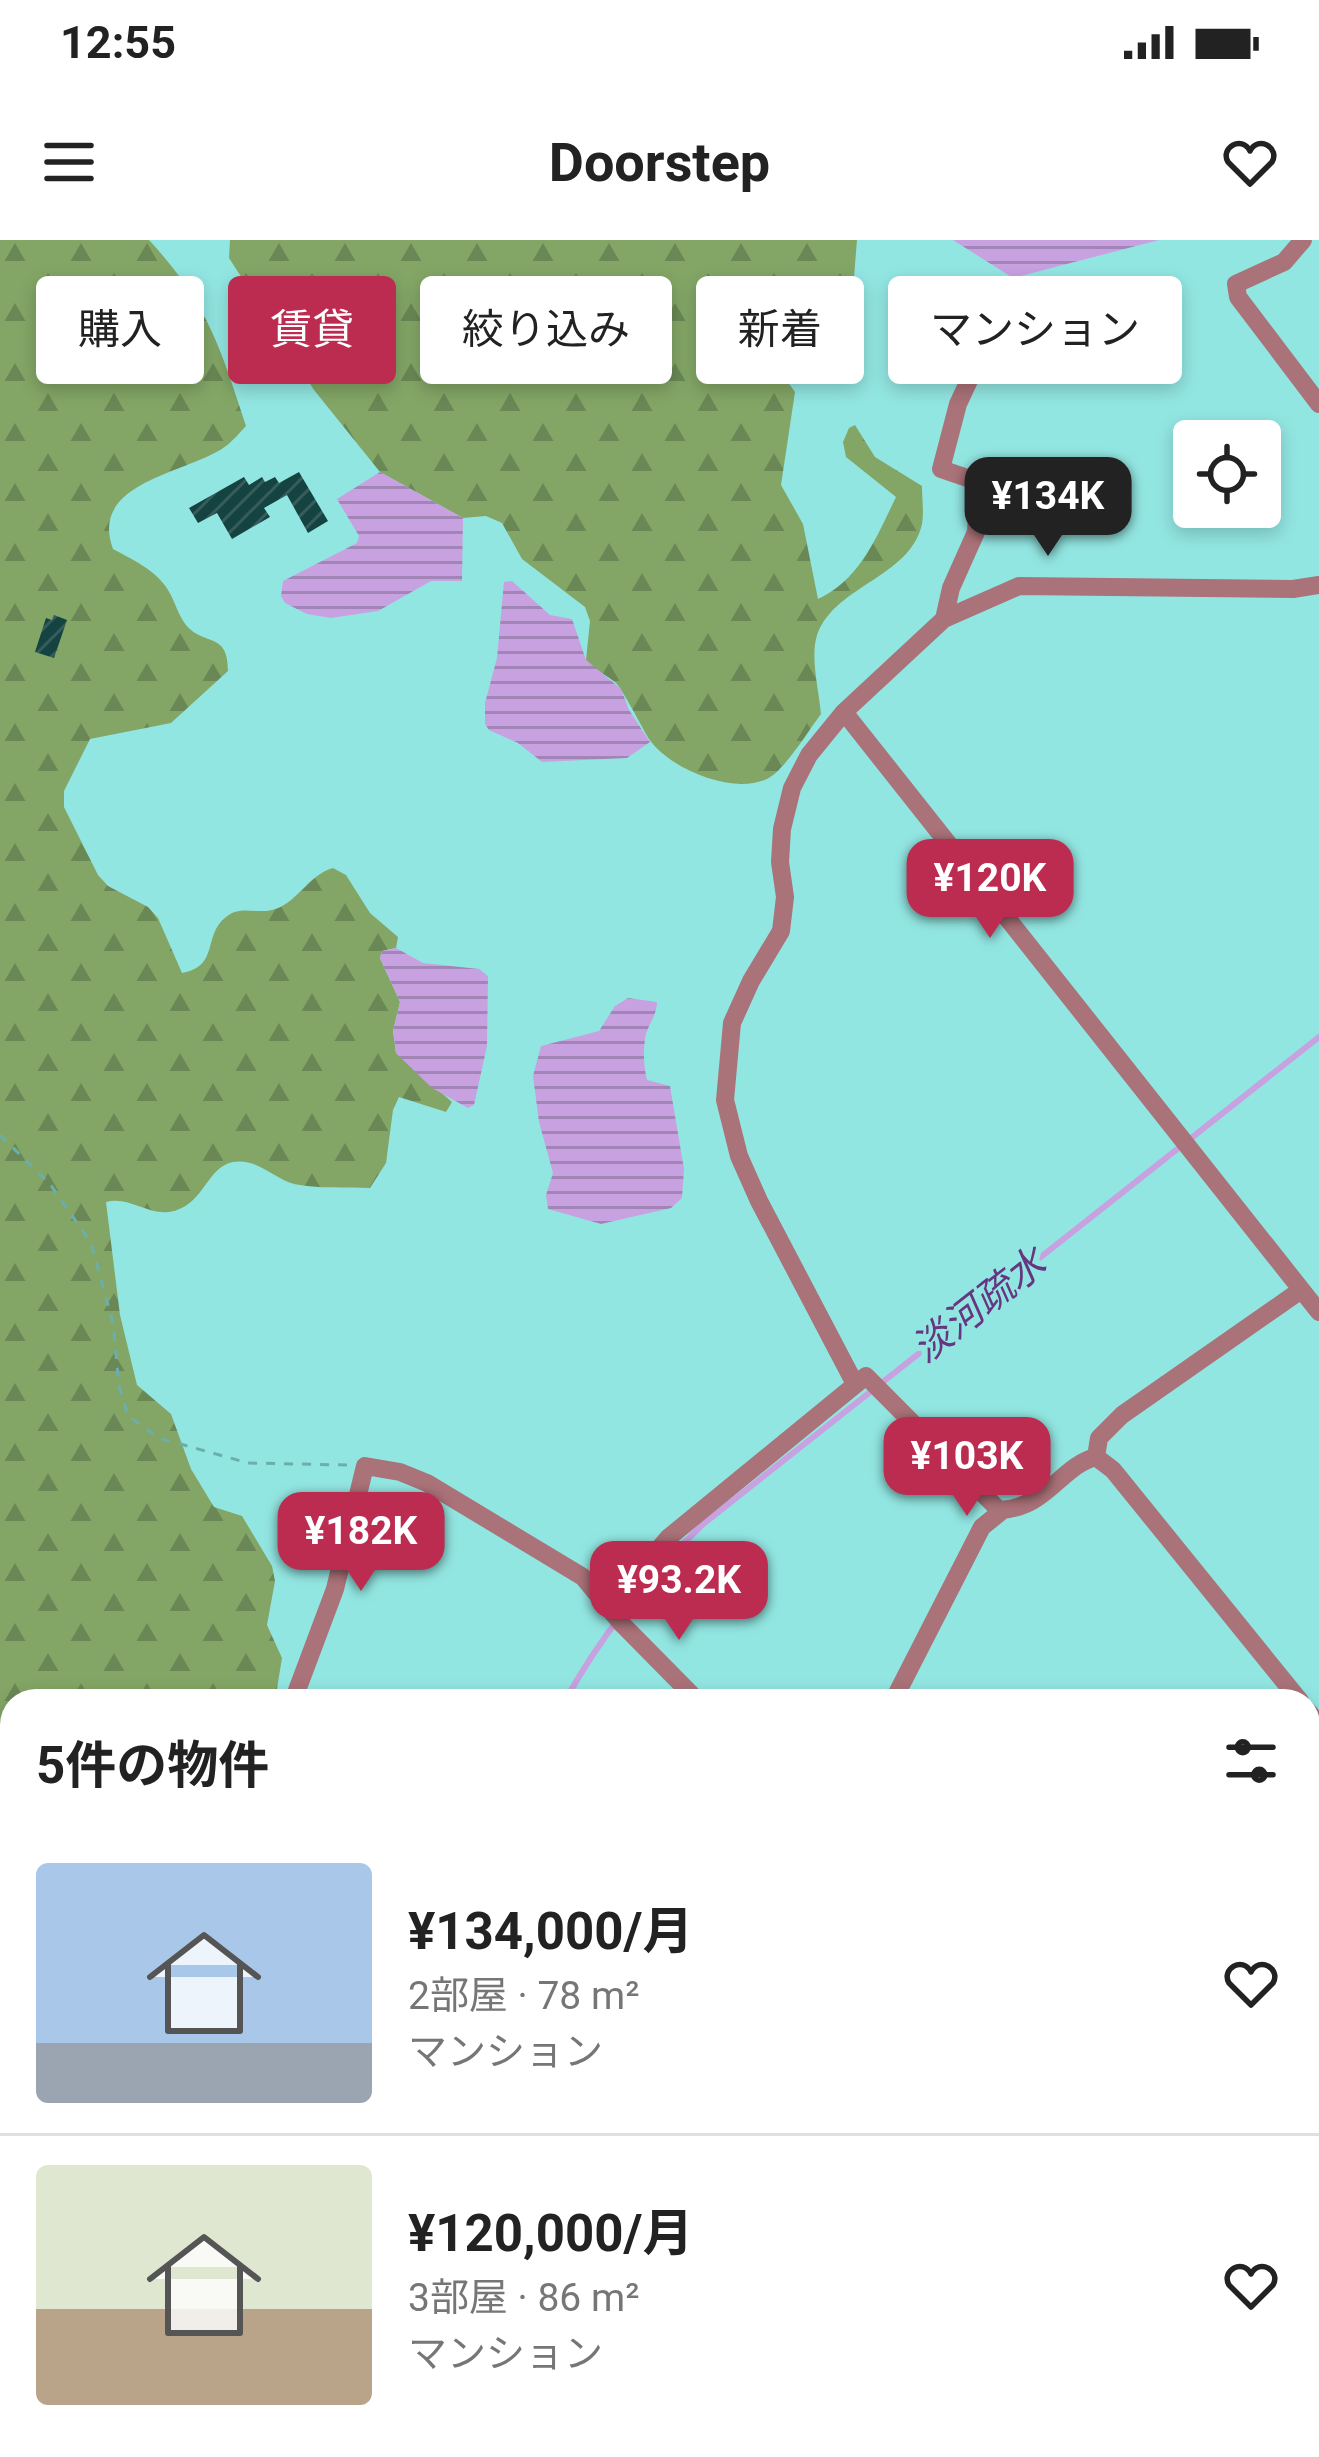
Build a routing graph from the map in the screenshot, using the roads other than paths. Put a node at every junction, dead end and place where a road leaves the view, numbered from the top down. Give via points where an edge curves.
1 (1304, 240) edge
2 (968, 384) edge
3 (1319, 404) edge
4 (1319, 585) edge
5 (944, 619) junction
6 (844, 712) junction
7 (1301, 1290) junction
8 (1319, 1312) edge
9 (870, 1385) junction
10 (1096, 1457) junction
11 (1003, 1510) junction
12 (616, 1614) junction
13 (297, 1689) edge
14 (687, 1689) edge
15 (899, 1689) edge
16 (1290, 1689) edge

1 - 3 street via 1284,262 1236,284
2 - 5 street via 941,469 979,482 976,532
4 - 5 street via 1019,586
5 - 6 street
6 - 7 street
6 - 9 street via 792,788 782,829 781,932 732,1023 725,1100 759,1201
7 - 8 street
7 - 10 street via 1122,1414 1099,1438
9 - 11 street
9 - 12 street via 668,1538
10 - 11 street via 1040,1497
10 - 16 street
11 - 15 street via 982,1527
12 - 13 street via 579,1574 442,1492 364,1466 334,1589
12 - 14 street

